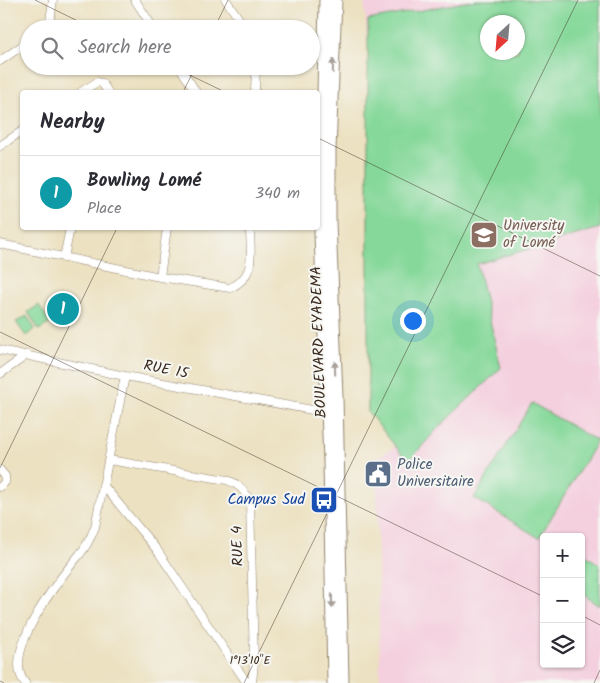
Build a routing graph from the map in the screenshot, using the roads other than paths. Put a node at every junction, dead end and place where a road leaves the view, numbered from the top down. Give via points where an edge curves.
1 (53, 0) edge
2 (135, 0) edge
3 (226, 0) edge
4 (325, 0) edge
5 (336, 0) edge
6 (50, 20) edge
7 (148, 20) edge
8 (240, 20) edge
9 (20, 47) edge
10 (0, 60) edge
11 (185, 75) edge
12 (255, 75) edge
13 (84, 90) edge
14 (107, 90) edge
15 (195, 90) edge
16 (254, 90) edge
17 (20, 132) edge
18 (0, 146) edge
19 (70, 230) edge
20 (167, 230) edge
21 (250, 230) edge
22 (0, 244) edge
23 (64, 258) junction
24 (160, 277) junction
25 (0, 350) edge
26 (27, 356) junction
27 (0, 374) edge
28 (125, 376) junction
29 (332, 415) junction
30 (109, 460) junction
31 (0, 470) edge
32 (104, 485) junction
33 (0, 487) edge
34 (25, 683) edge
35 (247, 683) edge
36 (252, 683) edge
37 (333, 683) edge
38 (343, 683) edge

1 - 6 street
2 - 7 street
3 - 8 street
4 - 29 highway via 320,234
29 -> 5 highway, BOULEVARD EYADEMA via 330,198
9 - 10 street
11 - 15 street
12 - 16 street
13 - 14 street via 97,82
17 - 18 street
19 - 23 street
20 - 24 street
21 - 24 street via 248,275 236,286 230,288
22 - 23 street
23 - 24 street
25 - 26 street, RUE 15
26 - 27 street
26 - 28 street, RUE 15
28 - 29 street, RUE 15
28 - 30 street
29 -> 37 highway
29 - 38 highway, BOULEVARD EYADEMA
30 - 32 street
30 - 36 street, RUE 4 via 227,480 238,484 247,496 250,501 253,599
31 - 33 street via 5,482
32 - 34 street via 90,540 45,593 18,638 14,670
32 - 35 street via 157,550

